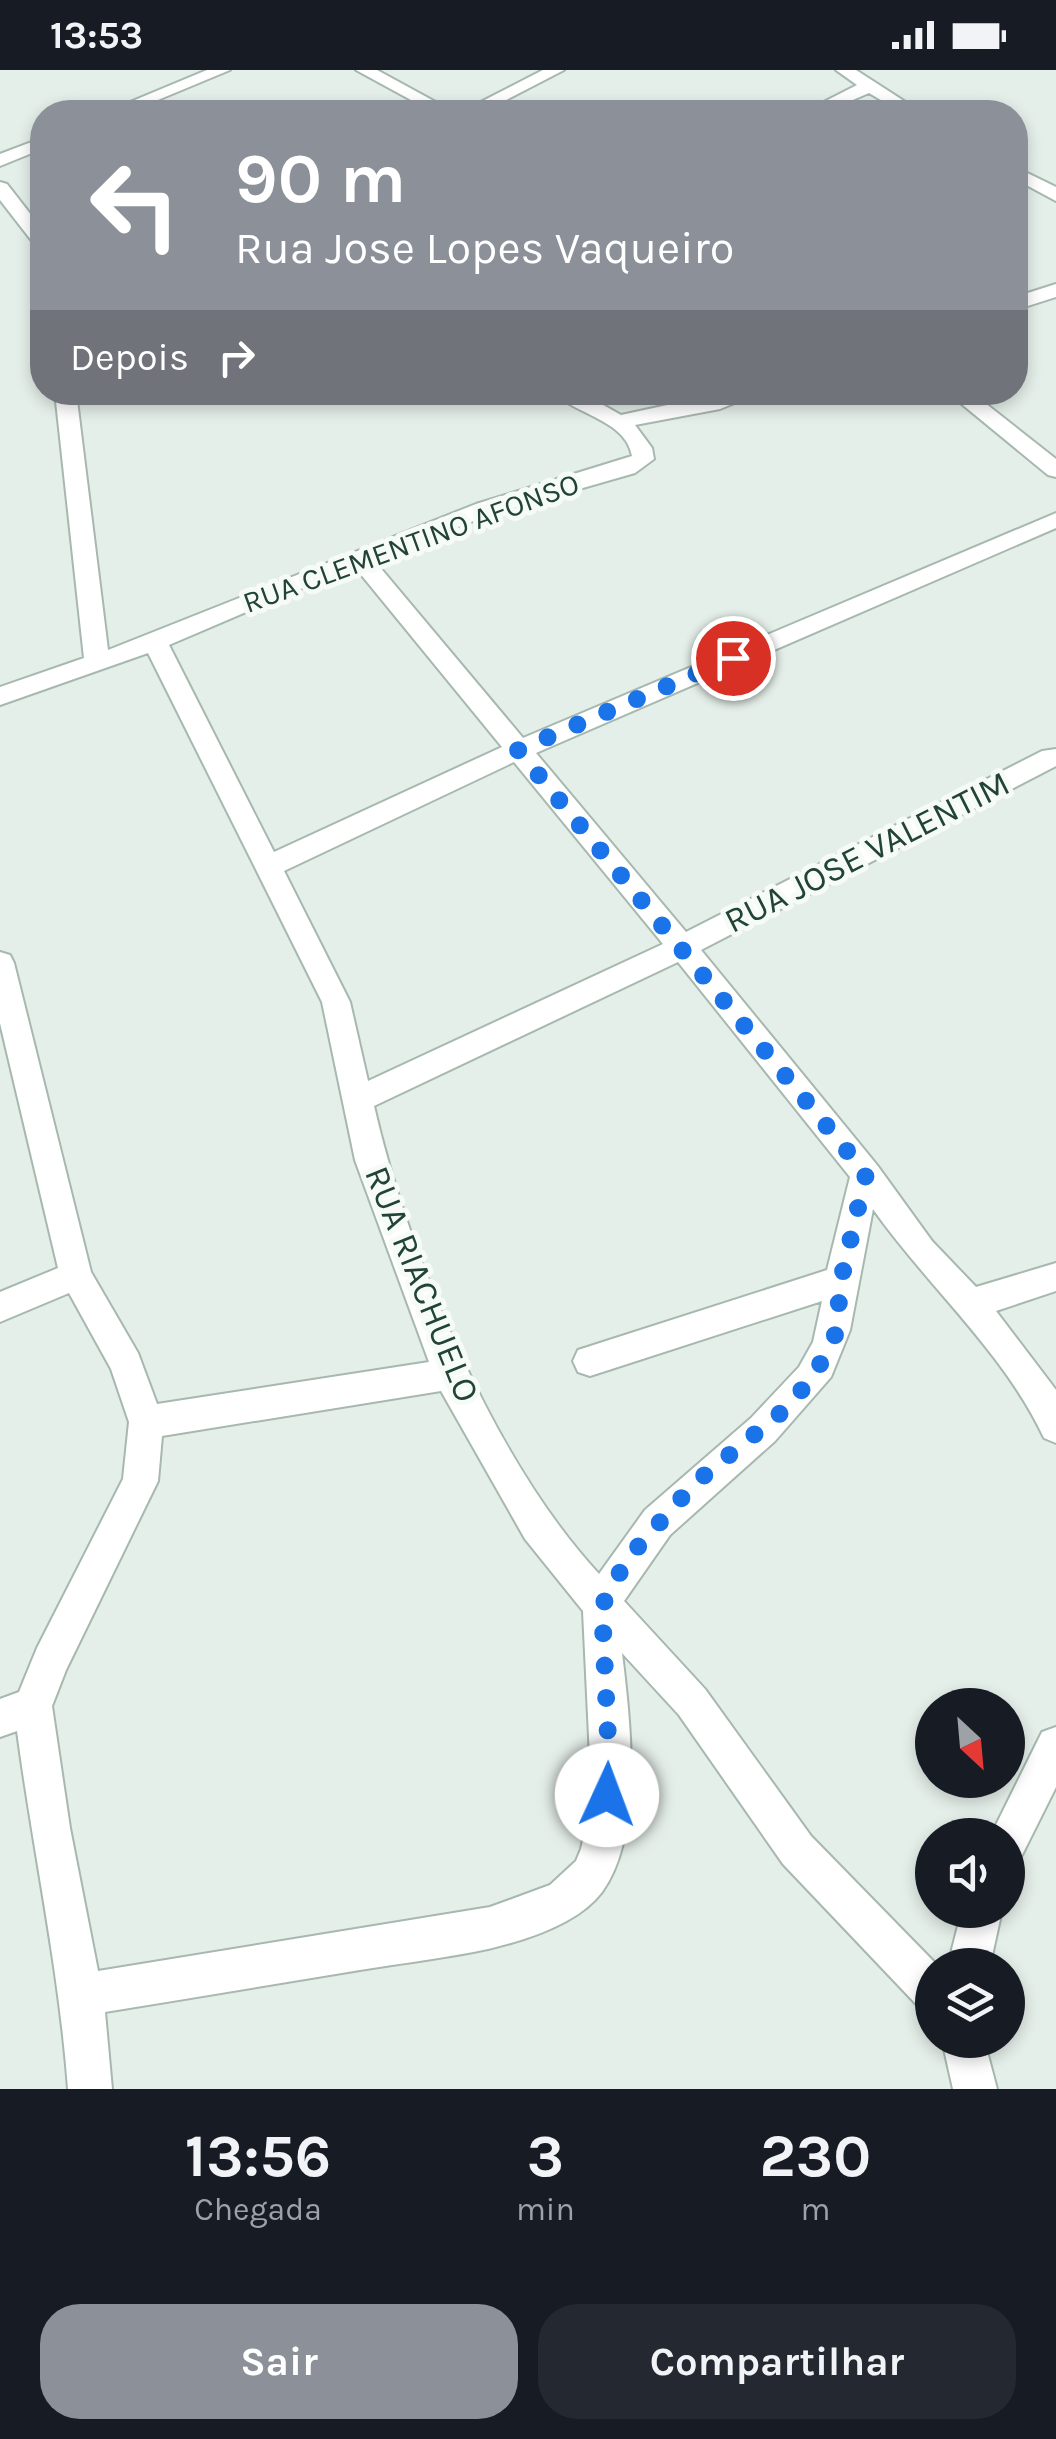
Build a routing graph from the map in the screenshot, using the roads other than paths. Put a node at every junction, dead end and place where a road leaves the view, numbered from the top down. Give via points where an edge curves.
1 (222, 70) edge
2 (364, 70) edge
3 (556, 70) edge
4 (844, 70) edge
5 (869, 86) junction
6 (146, 100) edge
7 (422, 100) edge
8 (495, 100) edge
9 (838, 100) edge
10 (892, 100) edge
11 (30, 148) edge
12 (0, 161) edge
13 (1028, 179) edge
14 (0, 188) edge
15 (1056, 195) edge
16 (30, 224) edge
17 (1056, 290) edge
18 (1028, 300) edge
19 (67, 405) edge
20 (586, 405) edge
21 (707, 405) edge
22 (974, 405) edge
23 (615, 422) junction
24 (1054, 466) edge
25 (1056, 520) edge
26 (358, 556) junction
27 (155, 642) junction
28 (97, 663) junction
29 (0, 696) edge
30 (518, 750) junction
31 (1050, 757) dead end
32 (266, 868) junction
33 (682, 947) junction
34 (0, 964) edge
35 (357, 1100) junction
36 (866, 1174) junction
37 (76, 1275) junction
38 (1056, 1278) edge
39 (841, 1280) junction
40 (970, 1304) junction
41 (0, 1307) edge
42 (590, 1360) dead end
43 (450, 1374) junction
44 (1047, 1394) edge
45 (146, 1422) junction
46 (1056, 1427) edge
47 (602, 1606) junction
48 (16, 1712) edge
49 (1056, 1746) edge
50 (1020, 1818) edge
51 (915, 1972) edge
52 (82, 1995) junction
53 (967, 2058) edge
54 (90, 2089) edge
55 (975, 2089) edge

1 - 6 street
2 - 7 street
3 - 8 street
4 - 5 street
5 - 9 street
5 - 10 street
11 - 12 street
13 - 15 street
14 - 16 street
17 - 18 street
19 - 28 street
20 - 23 street
21 - 23 street
22 - 24 street
23 - 26 street, RUA CLEMENTINO AFONSO via 644,450 636,465 524,495
25 - 30 street
26 - 27 street, RUA CLEMENTINO AFONSO
26 - 30 street
27 - 28 street, RUA CLEMENTINO AFONSO
27 - 32 street, RUA RIACHUELO
28 - 29 street, RUA CLEMENTINO AFONSO
30 - 32 street
30 - 33 street
31 - 33 street, RUA JOSE VALENTIM
32 - 35 street, RUA RIACHUELO via 336,1002
33 - 35 street, RUA JOSE VALENTIM
33 - 36 street
34 - 37 street
35 - 43 street, RUA RIACHUELO via 370,1160
36 - 39 street
36 - 40 street
37 - 41 street
37 - 45 street via 126,1364
38 - 40 street
39 - 42 street
39 - 47 street via 836,1333 814,1376 783,1411 695,1483 627,1559
40 - 44 street
43 - 45 street
43 - 47 street, RUA RIACHUELO via 538,1527
44 - 46 street
45 - 48 street via 140,1482 50,1661
47 - 51 street, RUA RIACHUELO via 692,1702 797,1850
47 - 52 street via 609,1760 604,1829 594,1869 572,1894 490,1928
48 - 52 street via 50,1828
49 - 50 street
52 - 54 street
53 - 55 street

